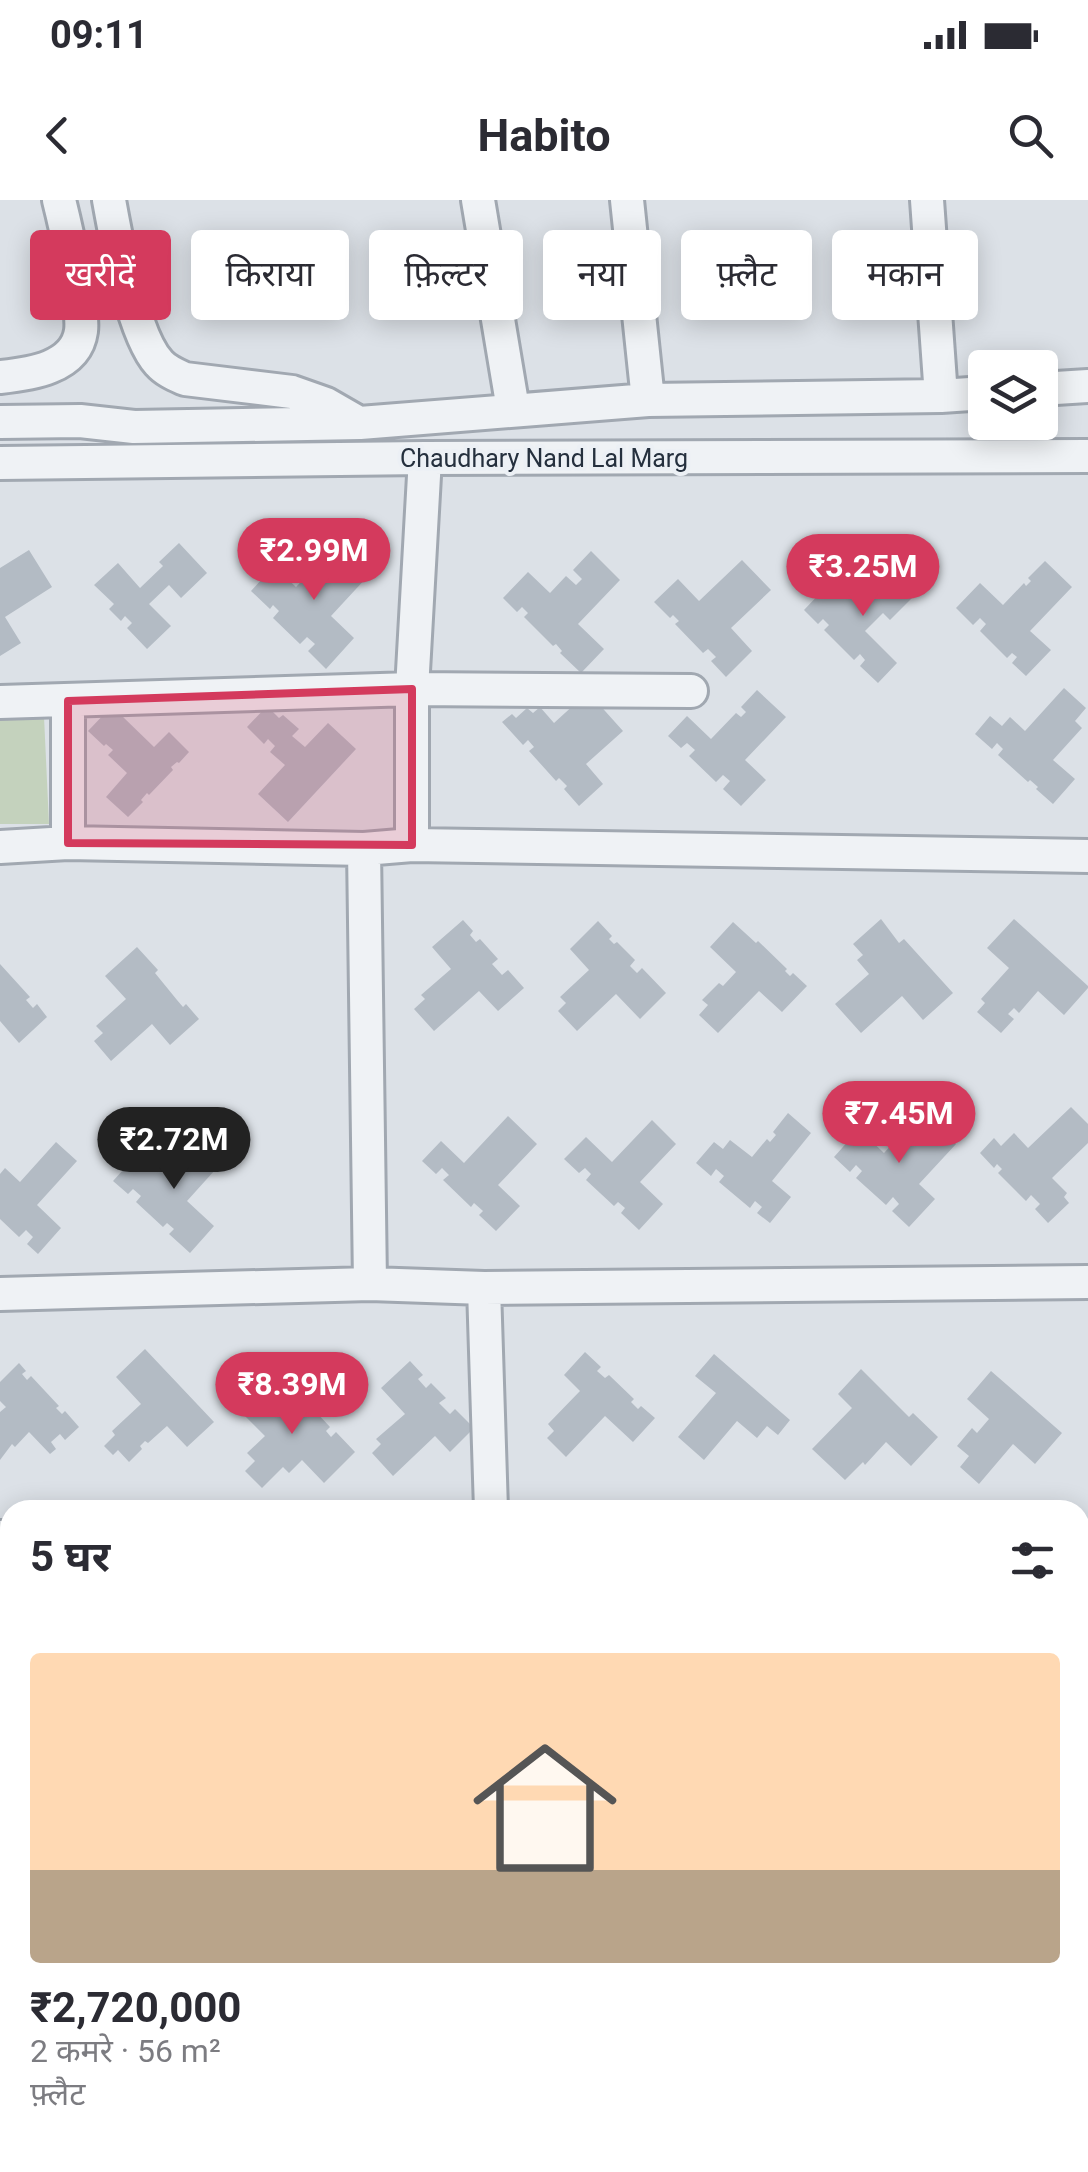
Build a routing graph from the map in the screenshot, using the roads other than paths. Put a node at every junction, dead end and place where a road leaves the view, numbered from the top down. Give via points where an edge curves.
1 (59, 200) edge
2 (109, 200) edge
3 (478, 200) edge
4 (628, 200) edge
5 (927, 200) edge
6 (0, 377) edge
7 (1088, 386) edge
8 (1058, 388) edge
9 (968, 394) edge
10 (941, 396) junction
11 (648, 400) junction
12 (513, 409) junction
13 (0, 422) edge
14 (360, 423) junction
15 (1088, 456) edge
16 (425, 458) junction
17 (0, 463) edge
18 (412, 689) junction
19 (691, 691) dead end
20 (68, 701) junction
21 (0, 702) edge
22 (68, 844) junction
23 (412, 845) junction
24 (0, 847) edge
25 (364, 849) junction
26 (1088, 856) edge
27 (1088, 1282) edge
28 (370, 1284) junction
29 (484, 1288) junction
30 (0, 1294) edge
31 (491, 1500) edge

1 - 6 street via 79,301 78,342 61,362
2 - 14 street via 139,331 157,362 185,380 312,397
3 - 12 street
4 - 11 street
5 - 10 street
7 - 8 street
9 - 10 street, Chaudhary Nand Lal Marg
10 - 11 street, Chaudhary Nand Lal Marg
11 - 12 street, Chaudhary Nand Lal Marg
12 - 14 street, Chaudhary Nand Lal Marg
13 - 14 street, Chaudhary Nand Lal Marg
15 - 16 street, Chaudhary Nand Lal Marg
16 - 17 street, Chaudhary Nand Lal Marg
16 - 18 street
18 - 19 street
18 - 20 street
18 - 23 street
20 - 21 street
20 - 22 street
22 - 24 street
22 - 25 street
23 - 25 street
23 - 26 street
25 - 28 street
27 - 29 street
28 - 29 street
28 - 30 street
29 - 31 street

